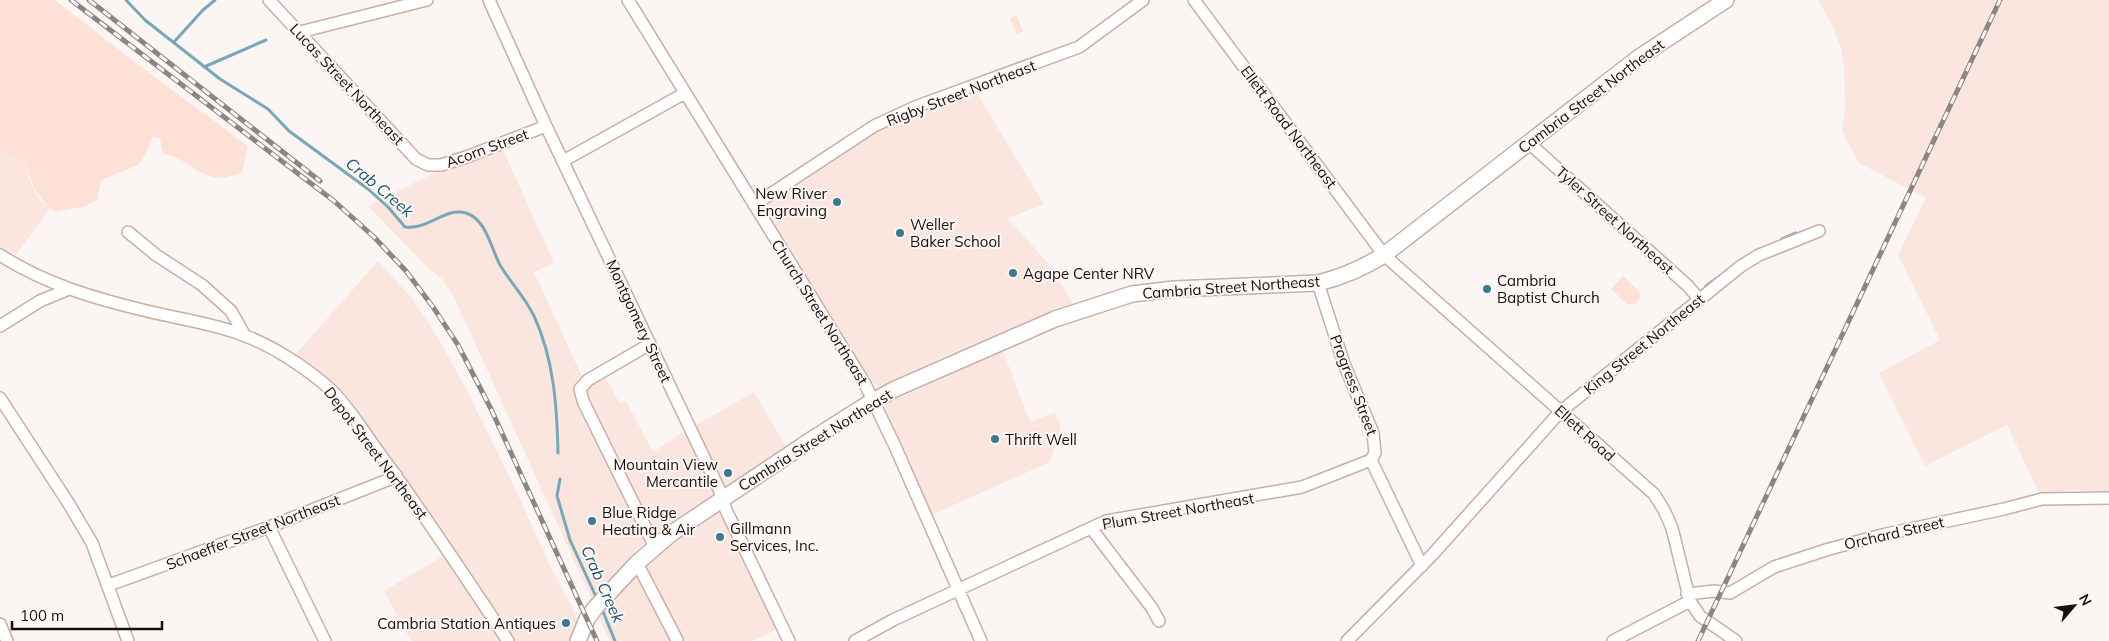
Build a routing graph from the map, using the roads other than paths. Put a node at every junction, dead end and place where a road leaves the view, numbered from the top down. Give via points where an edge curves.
1 (269, 0) edge
2 (424, 0) edge
3 (489, 0) edge
4 (628, 0) edge
5 (1143, 0) edge
6 (1726, 0) edge
7 (1197, 1) edge
8 (300, 32) junction
9 (685, 93) junction
10 (546, 126) junction
11 (1529, 143) junction
12 (563, 161) junction
13 (428, 165) joint
14 (754, 205) junction
15 (1819, 231) dead end
16 (128, 232) dead end
17 (0, 255) edge
18 (1384, 255) junction
19 (1318, 283) junction
20 (69, 289) junction
21 (1700, 299) junction
22 (0, 326) edge
23 (245, 336) junction
24 (650, 344) junction
25 (0, 398) edge
26 (874, 401) junction
27 (1560, 412) junction
28 (1371, 460) junction
29 (396, 475) junction
30 (2109, 498) edge
31 (722, 499) junction
32 (269, 527) junction
33 (1091, 528) junction
34 (655, 548) junction
35 (637, 563) junction
36 (1422, 566) junction
37 (109, 585) junction
38 (957, 590) junction
39 (1689, 598) junction
40 (1159, 621) dead end
41 (0, 624) edge
42 (677, 640) edge
43 (7, 641) edge
44 (128, 641) edge
45 (325, 641) edge
46 (508, 641) edge
47 (578, 641) edge
48 (789, 641) edge
49 (855, 641) edge
50 (981, 641) edge
51 (1347, 641) edge
52 (1613, 641) edge
53 (1736, 641) edge

1 - 8 street, Lucas Street Northeast
2 - 8 street
3 - 10 street, Montgomery Street
4 - 9 street, Church Street Northeast
5 - 14 street, Rigby Street Northeast via 1079,47 874,126
6 - 11 main road, Cambria Street Northeast via 1638,58
7 - 18 street, Ellett Road Northeast
8 - 13 street, Lucas Street Northeast via 416,159
9 - 12 street
9 - 14 street, Church Street Northeast
10 - 12 street, Montgomery Street
10 - 13 street, Acorn Street via 469,156 441,165
11 - 18 main road, Cambria Street Northeast
11 - 21 street, Tyler Street Northeast
12 - 24 street, Montgomery Street
14 - 26 street, Church Street Northeast
15 - 21 street, King Street Northeast via 1759,255
16 - 23 street via 202,285 231,311
17 - 20 street, Depot Street Northeast
18 - 19 main road, Cambria Street Northeast via 1352,272
18 - 27 street, Ellett Road
19 - 26 main road, Cambria Street Northeast via 1174,289 1117,298 1037,326 918,378
19 - 28 street, Progress Street via 1344,364 1373,433 1375,453
20 - 22 street via 40,301
20 - 23 street, Depot Street Northeast via 214,325
21 - 27 street, King Street Northeast
23 - 29 street, Depot Street Northeast via 289,359 330,389
24 - 31 street, Montgomery Street
24 - 34 street via 588,380 580,389
25 - 37 street via 92,543
26 - 31 main road, Cambria Street Northeast
26 - 38 street, Church Street Northeast
27 - 36 street, King Street Northeast
27 - 39 street, Ellett Road via 1654,494 1672,528
28 - 33 street, Plum Street Northeast via 1302,487 1123,518
28 - 36 street
29 - 32 street, Schaeffer Street Northeast
29 - 46 street, Depot Street Northeast
30 - 39 street, Orchard Street via 2042,499 1927,524 1796,559 1765,571 1730,593 1714,591
31 - 34 main road, Cambria Street Northeast
31 - 48 street, Montgomery Street
32 - 37 street, Schaeffer Street Northeast
32 - 45 street
33 - 38 street, Plum Street Northeast
33 - 40 street
34 - 35 main road, Cambria Street Northeast
35 - 42 street
35 - 47 main road, Cambria Street Northeast via 599,603 587,619
36 - 51 street, King Street Northeast
37 - 44 street
38 - 49 street, Plum Street Northeast
38 - 50 street, Church Street Northeast
39 - 52 street, Orchard Street
39 - 53 street, Ellett Road via 1700,616
41 - 43 street

